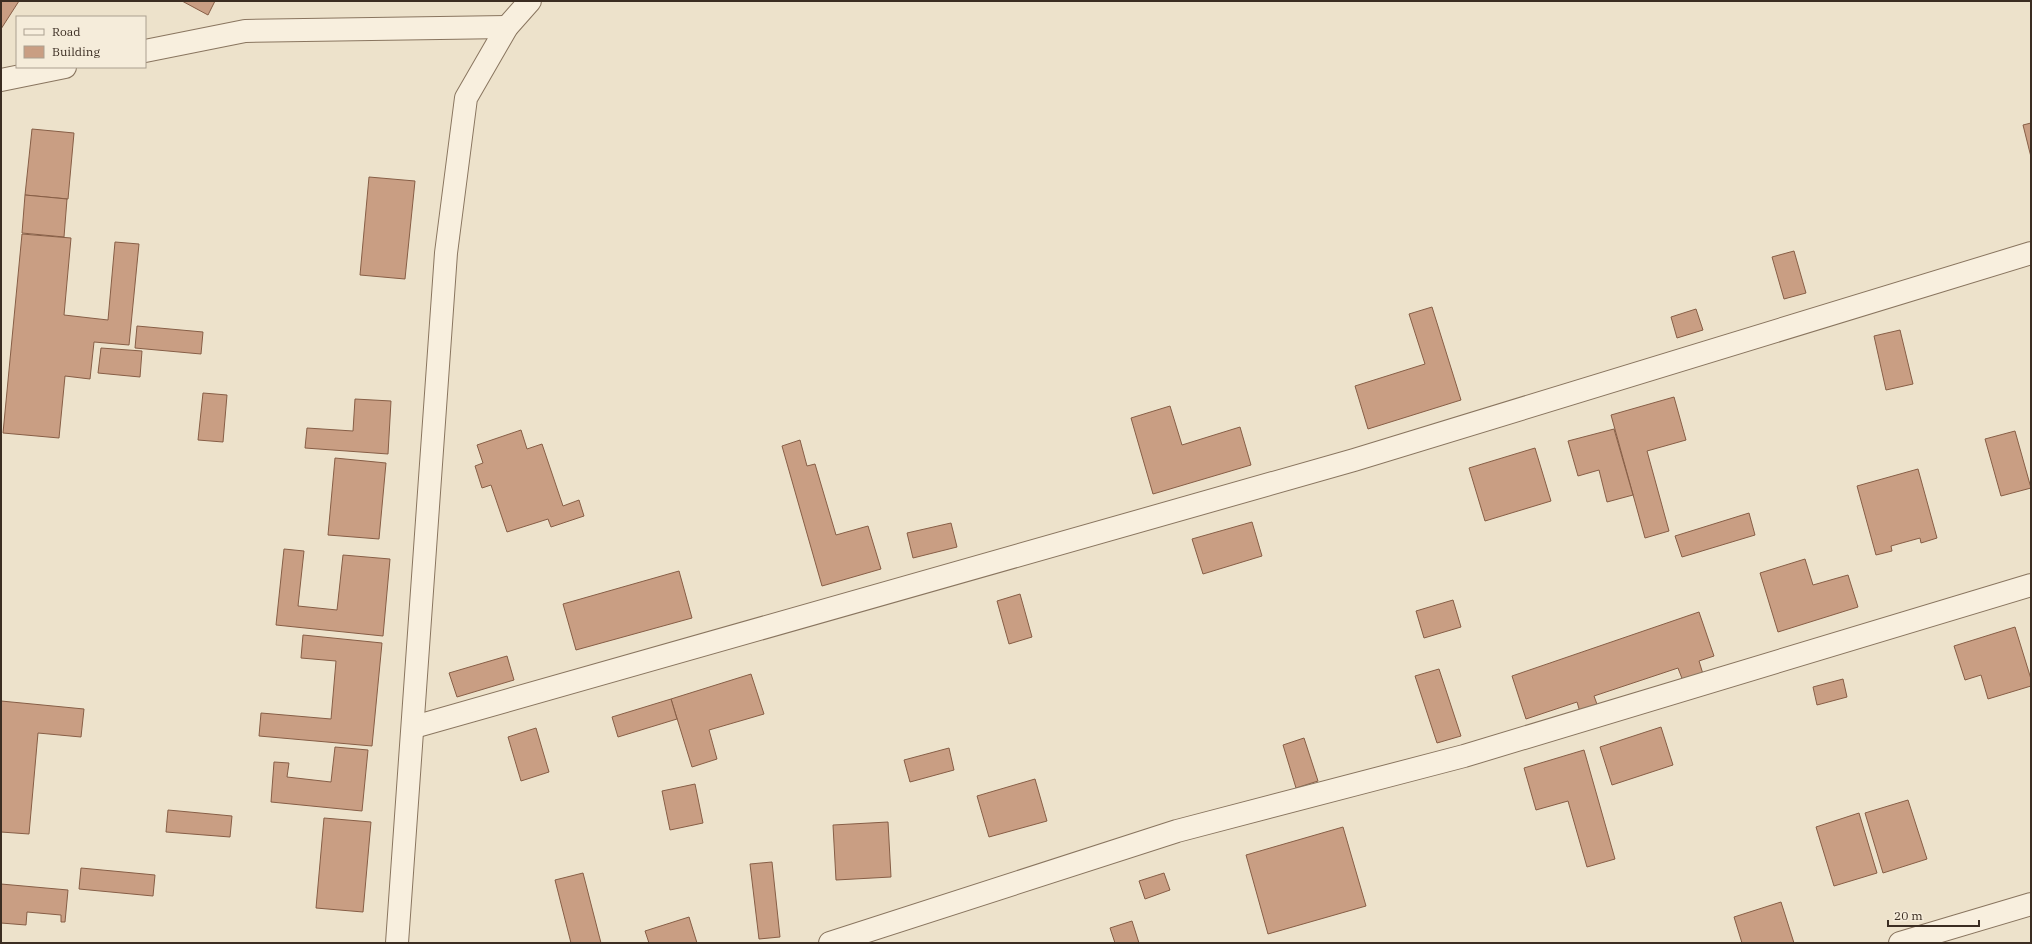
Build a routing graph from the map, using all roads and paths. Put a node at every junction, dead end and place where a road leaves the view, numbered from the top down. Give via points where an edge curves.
1 (530, 1) edge
2 (507, 28) junction
3 (146, 51) edge
4 (60, 68) edge
5 (1, 80) edge
6 (2031, 253) edge
7 (2031, 585) edge
8 (414, 728) junction
9 (2031, 904) edge
10 (397, 943) edge
11 (830, 943) edge
12 (1900, 943) edge

1 - 2 street
2 - 3 street via 245,31
2 - 8 street via 466,98 446,253
4 - 5 street
6 - 8 street via 1354,460
7 - 11 street via 1464,756 1177,832
8 - 10 street
9 - 12 street

